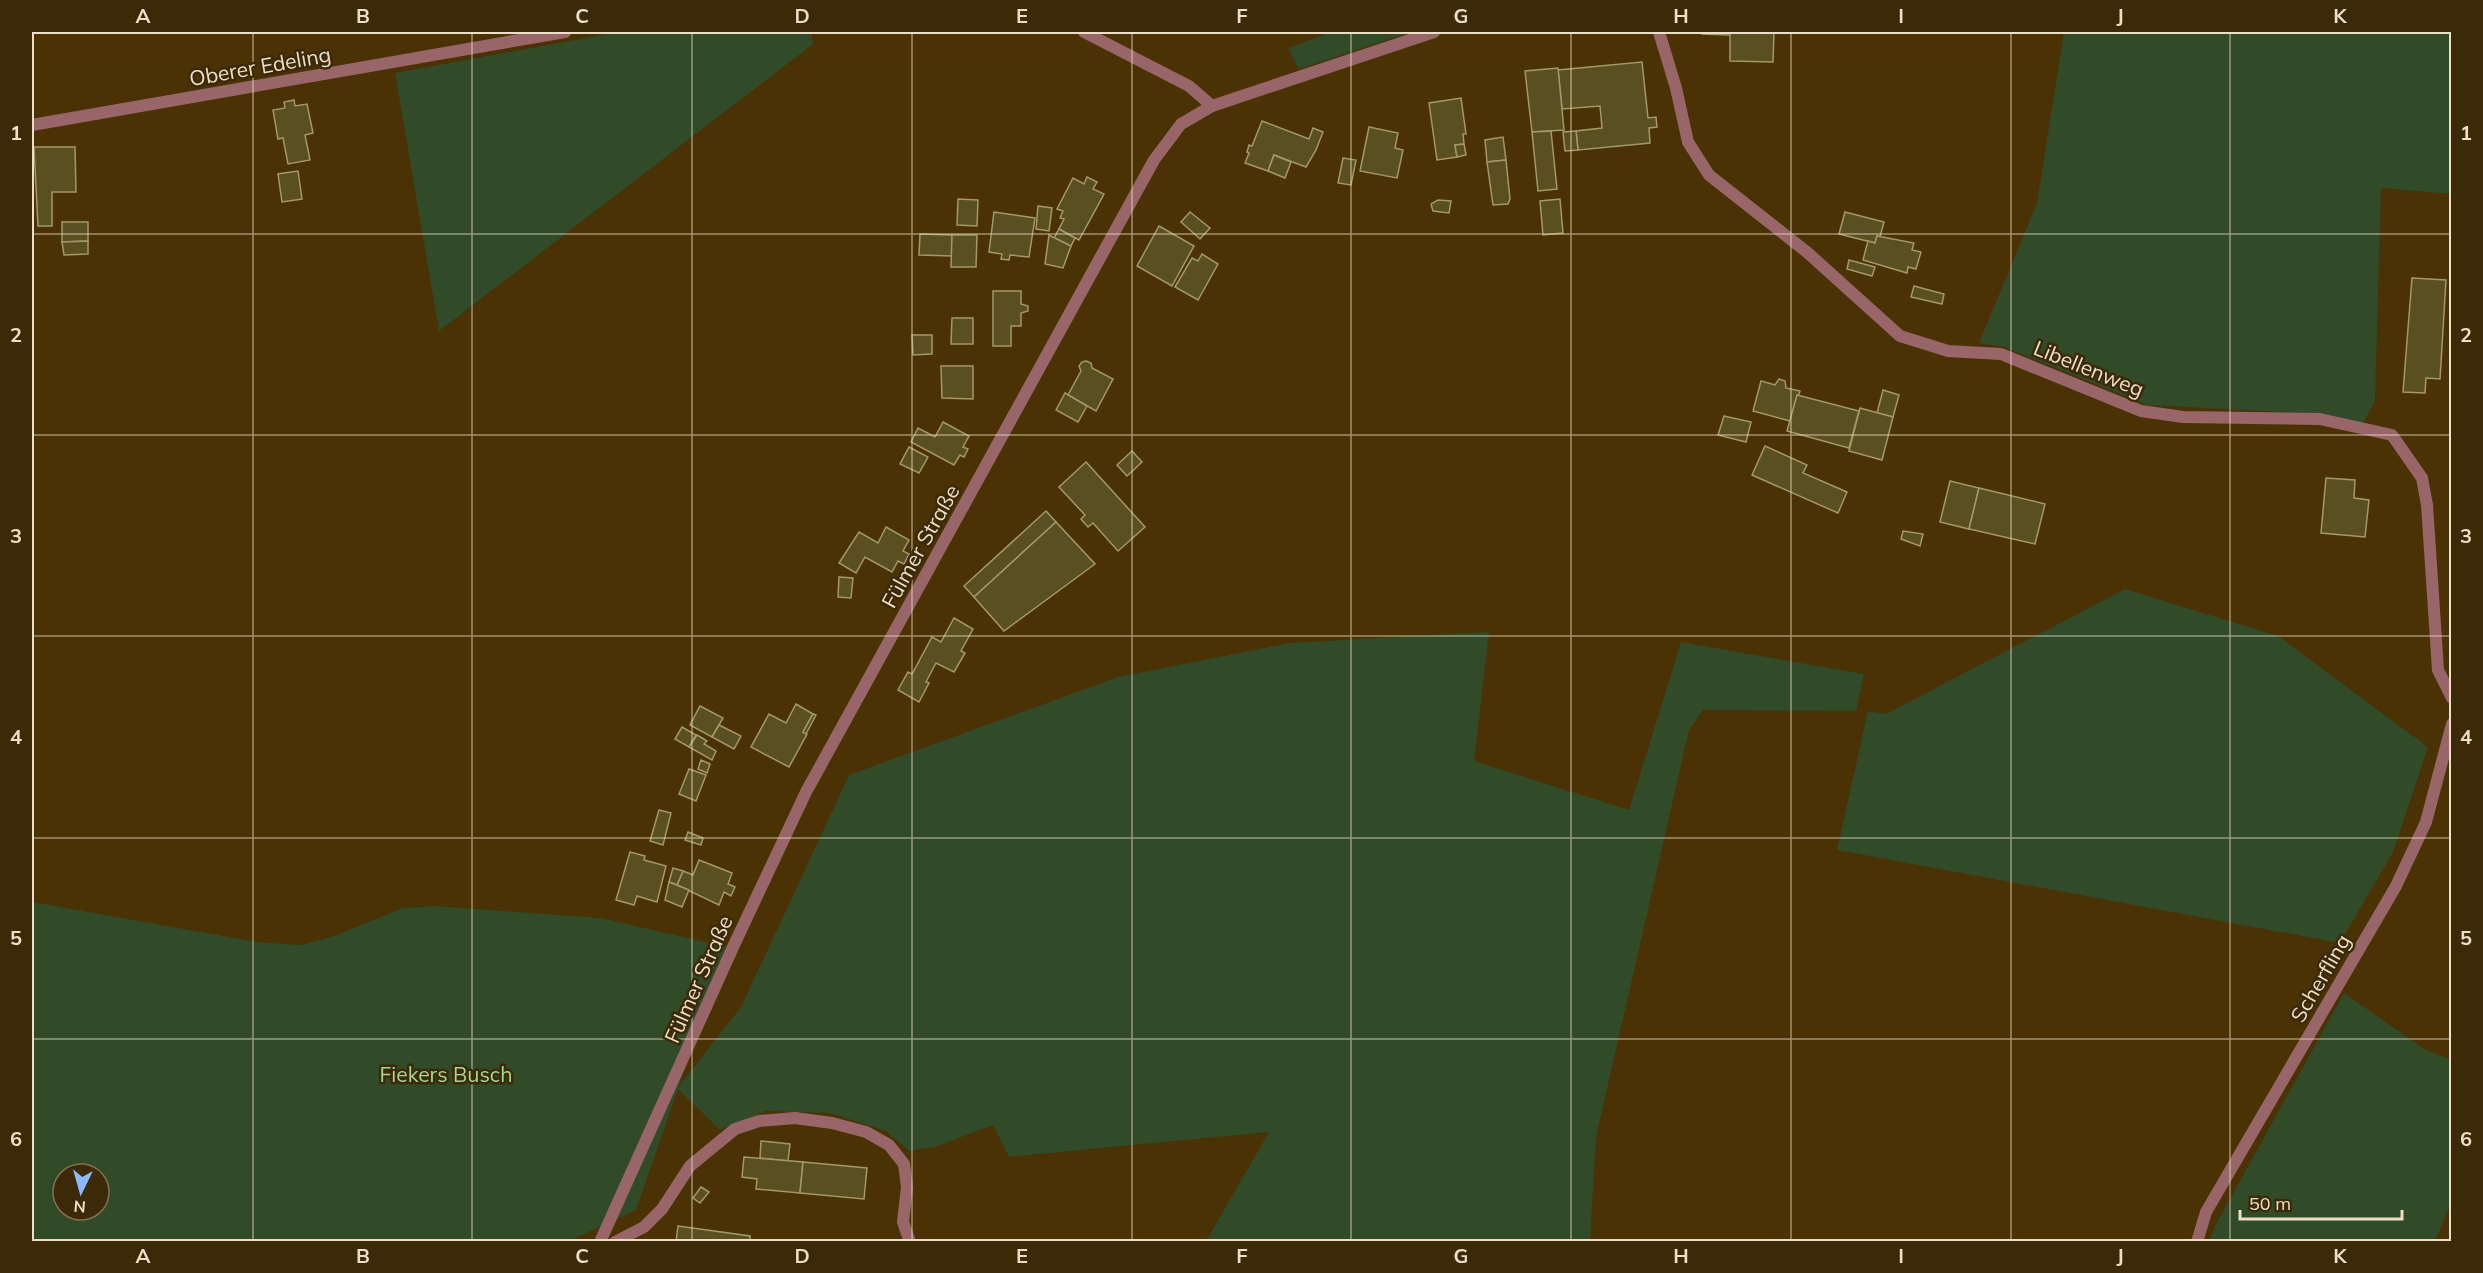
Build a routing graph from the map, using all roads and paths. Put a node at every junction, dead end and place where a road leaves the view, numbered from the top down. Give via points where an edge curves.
1 (565, 32) edge
2 (1084, 32) edge
3 (1434, 32) edge
4 (1659, 32) edge
5 (1212, 106) junction
6 (32, 125) edge
7 (2451, 698) edge
8 (2451, 724) edge
9 (600, 1242) edge
10 (615, 1242) edge
11 (910, 1242) edge
12 (2197, 1242) edge

1 - 6 street, Oberer Edeling
2 - 5 street via 1189,86
3 - 5 street, Fülmer Straße
4 - 7 street, Libellenweg via 1688,142 1709,175 1808,253 1900,336 1948,351 2001,354 2141,411 2183,417 2320,419 2392,435 2422,478 2439,670
5 - 9 street, Fülmer Straße via 1182,124 1154,160 806,792
8 - 12 street, Scherfling via 2426,822 2396,886 2206,1212
10 - 11 street via 644,1227 662,1209 690,1166 735,1129 759,1121 795,1118 866,1132 889,1145 904,1164 907,1187 903,1222

